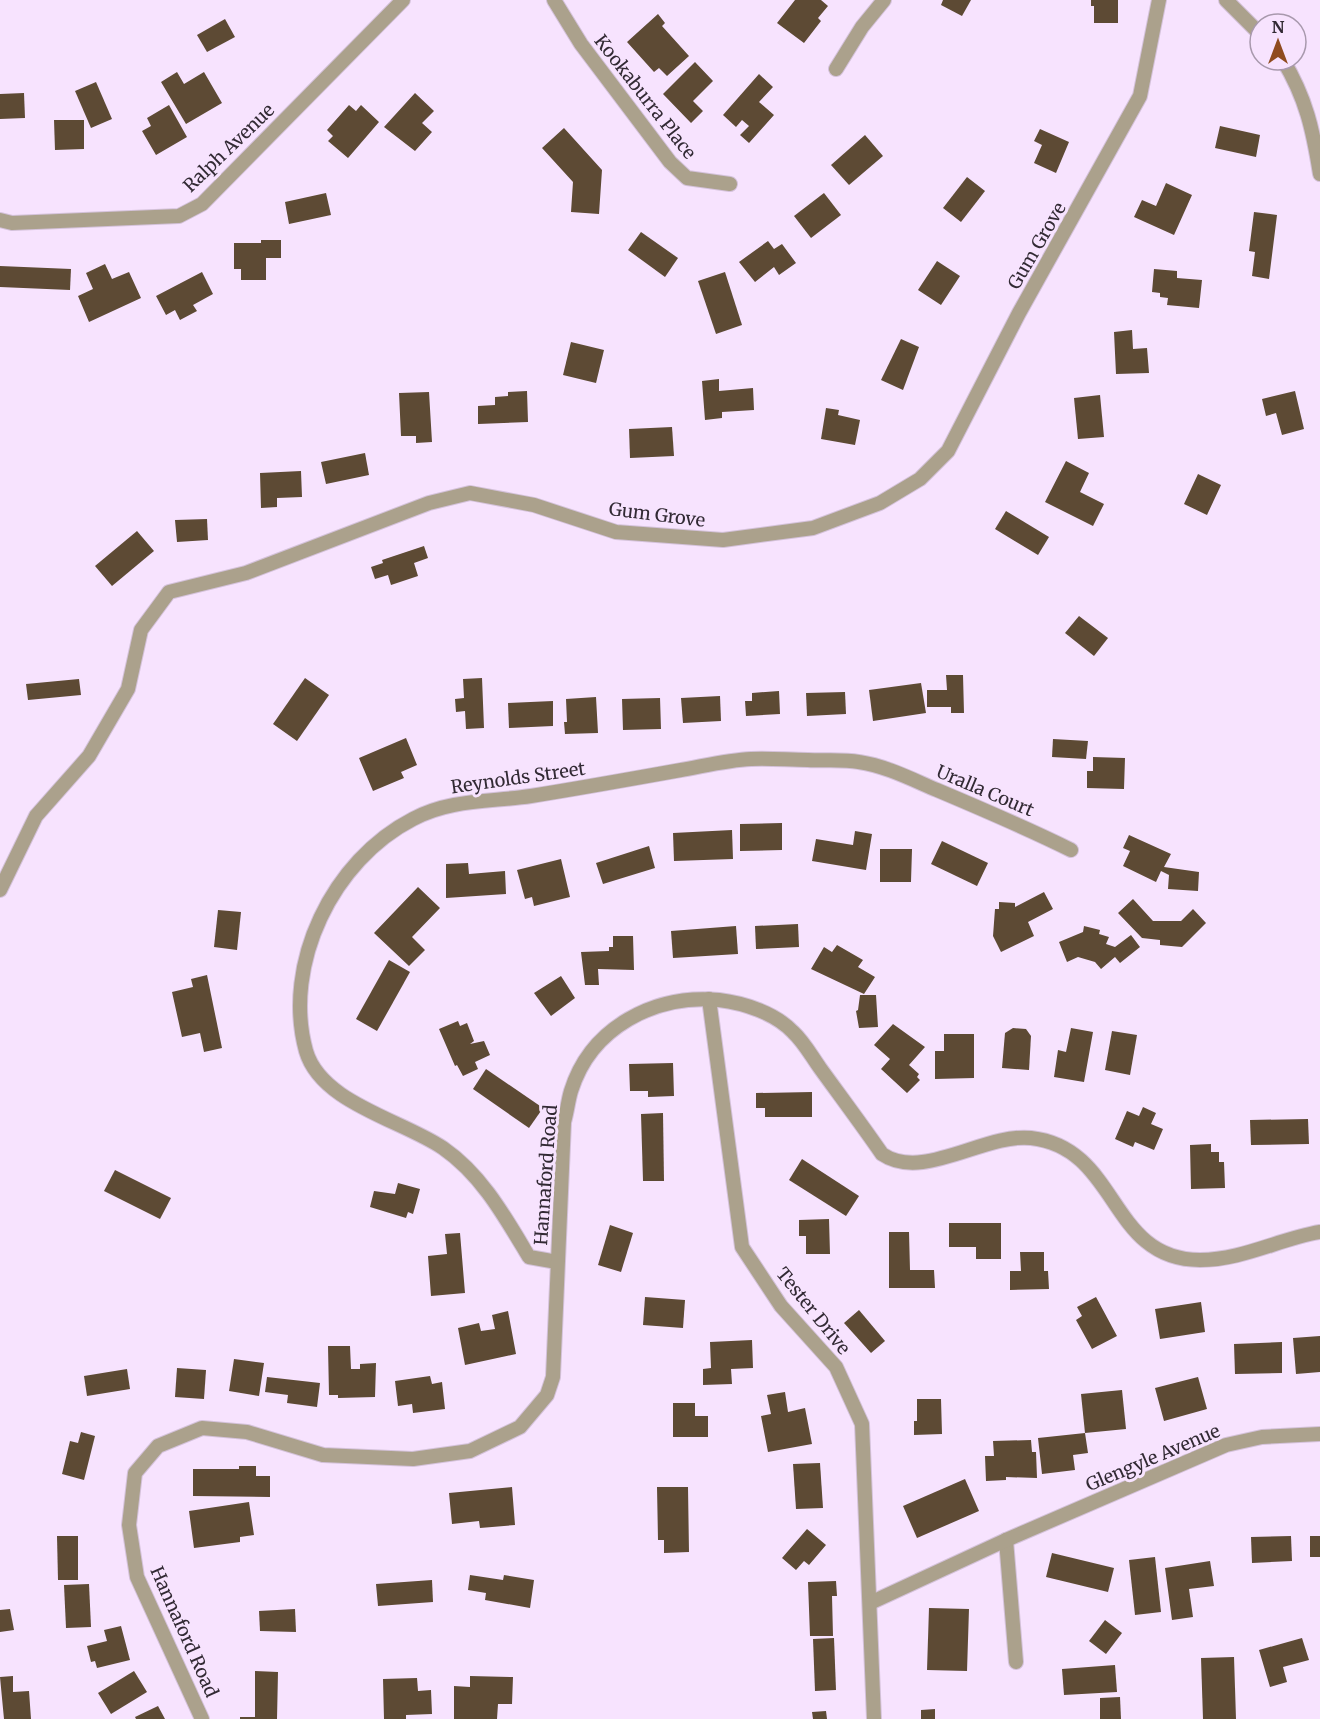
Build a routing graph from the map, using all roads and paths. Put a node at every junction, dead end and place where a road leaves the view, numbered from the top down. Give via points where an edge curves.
1 (403, 0) edge
2 (554, 0) edge
3 (884, 0) edge
4 (1159, 0) edge
5 (1226, 0) edge
6 (1248, 22) edge
7 (836, 69) dead end
8 (1290, 72) edge
9 (1320, 174) edge
10 (730, 184) dead end
11 (0, 220) edge
12 (884, 767) joint
13 (1071, 850) dead end
14 (0, 890) edge
15 (709, 999) junction
16 (1320, 1232) edge
17 (557, 1262) junction
18 (1320, 1434) edge
19 (1006, 1540) junction
20 (870, 1603) junction
21 (1016, 1662) dead end
22 (202, 1719) edge
23 (874, 1719) edge

1 - 11 street, Ralph Avenue via 202,204 179,216 12,223
2 - 10 street, Kookaburra Place via 580,44 670,162 687,178
3 - 7 street
4 - 14 street, Gum Grove via 1140,96 1019,313 948,451 920,479 880,503 813,528 723,540 616,532 534,505 470,493 429,503 246,573 169,592 141,630 128,689 89,756 36,816
5 - 6 street
8 - 9 street via 1312,122
12 - 13 street, Uralla Court
12 - 17 street, Reynolds Street via 857,762 737,760 527,797 485,799 448,806 412,819 352,867 332,898 303,964 300,1024 308,1055 324,1081 344,1096 444,1149 490,1192 529,1257
15 - 16 street, Hannaford Road via 738,1002 793,1031 882,1154 895,1162 915,1164 999,1140 1031,1138 1059,1144 1080,1156 1096,1174 1127,1223 1143,1240 1162,1252 1199,1261 1236,1257
15 - 17 street, Hannaford Road via 678,1000 650,1007 605,1038 586,1060 571,1090 564,1122
15 - 20 street, Tester Drive via 742,1247 781,1306 836,1367 862,1424
17 - 22 street, Hannaford Road via 553,1377 547,1395 520,1427 470,1451 413,1459 323,1455 246,1432 202,1428 158,1446 135,1473 129,1525 137,1576
18 - 19 street, Glengyle Avenue via 1262,1437 1226,1445
19 - 20 street, Glengyle Avenue
19 - 21 street
20 - 23 street, Tester Drive

